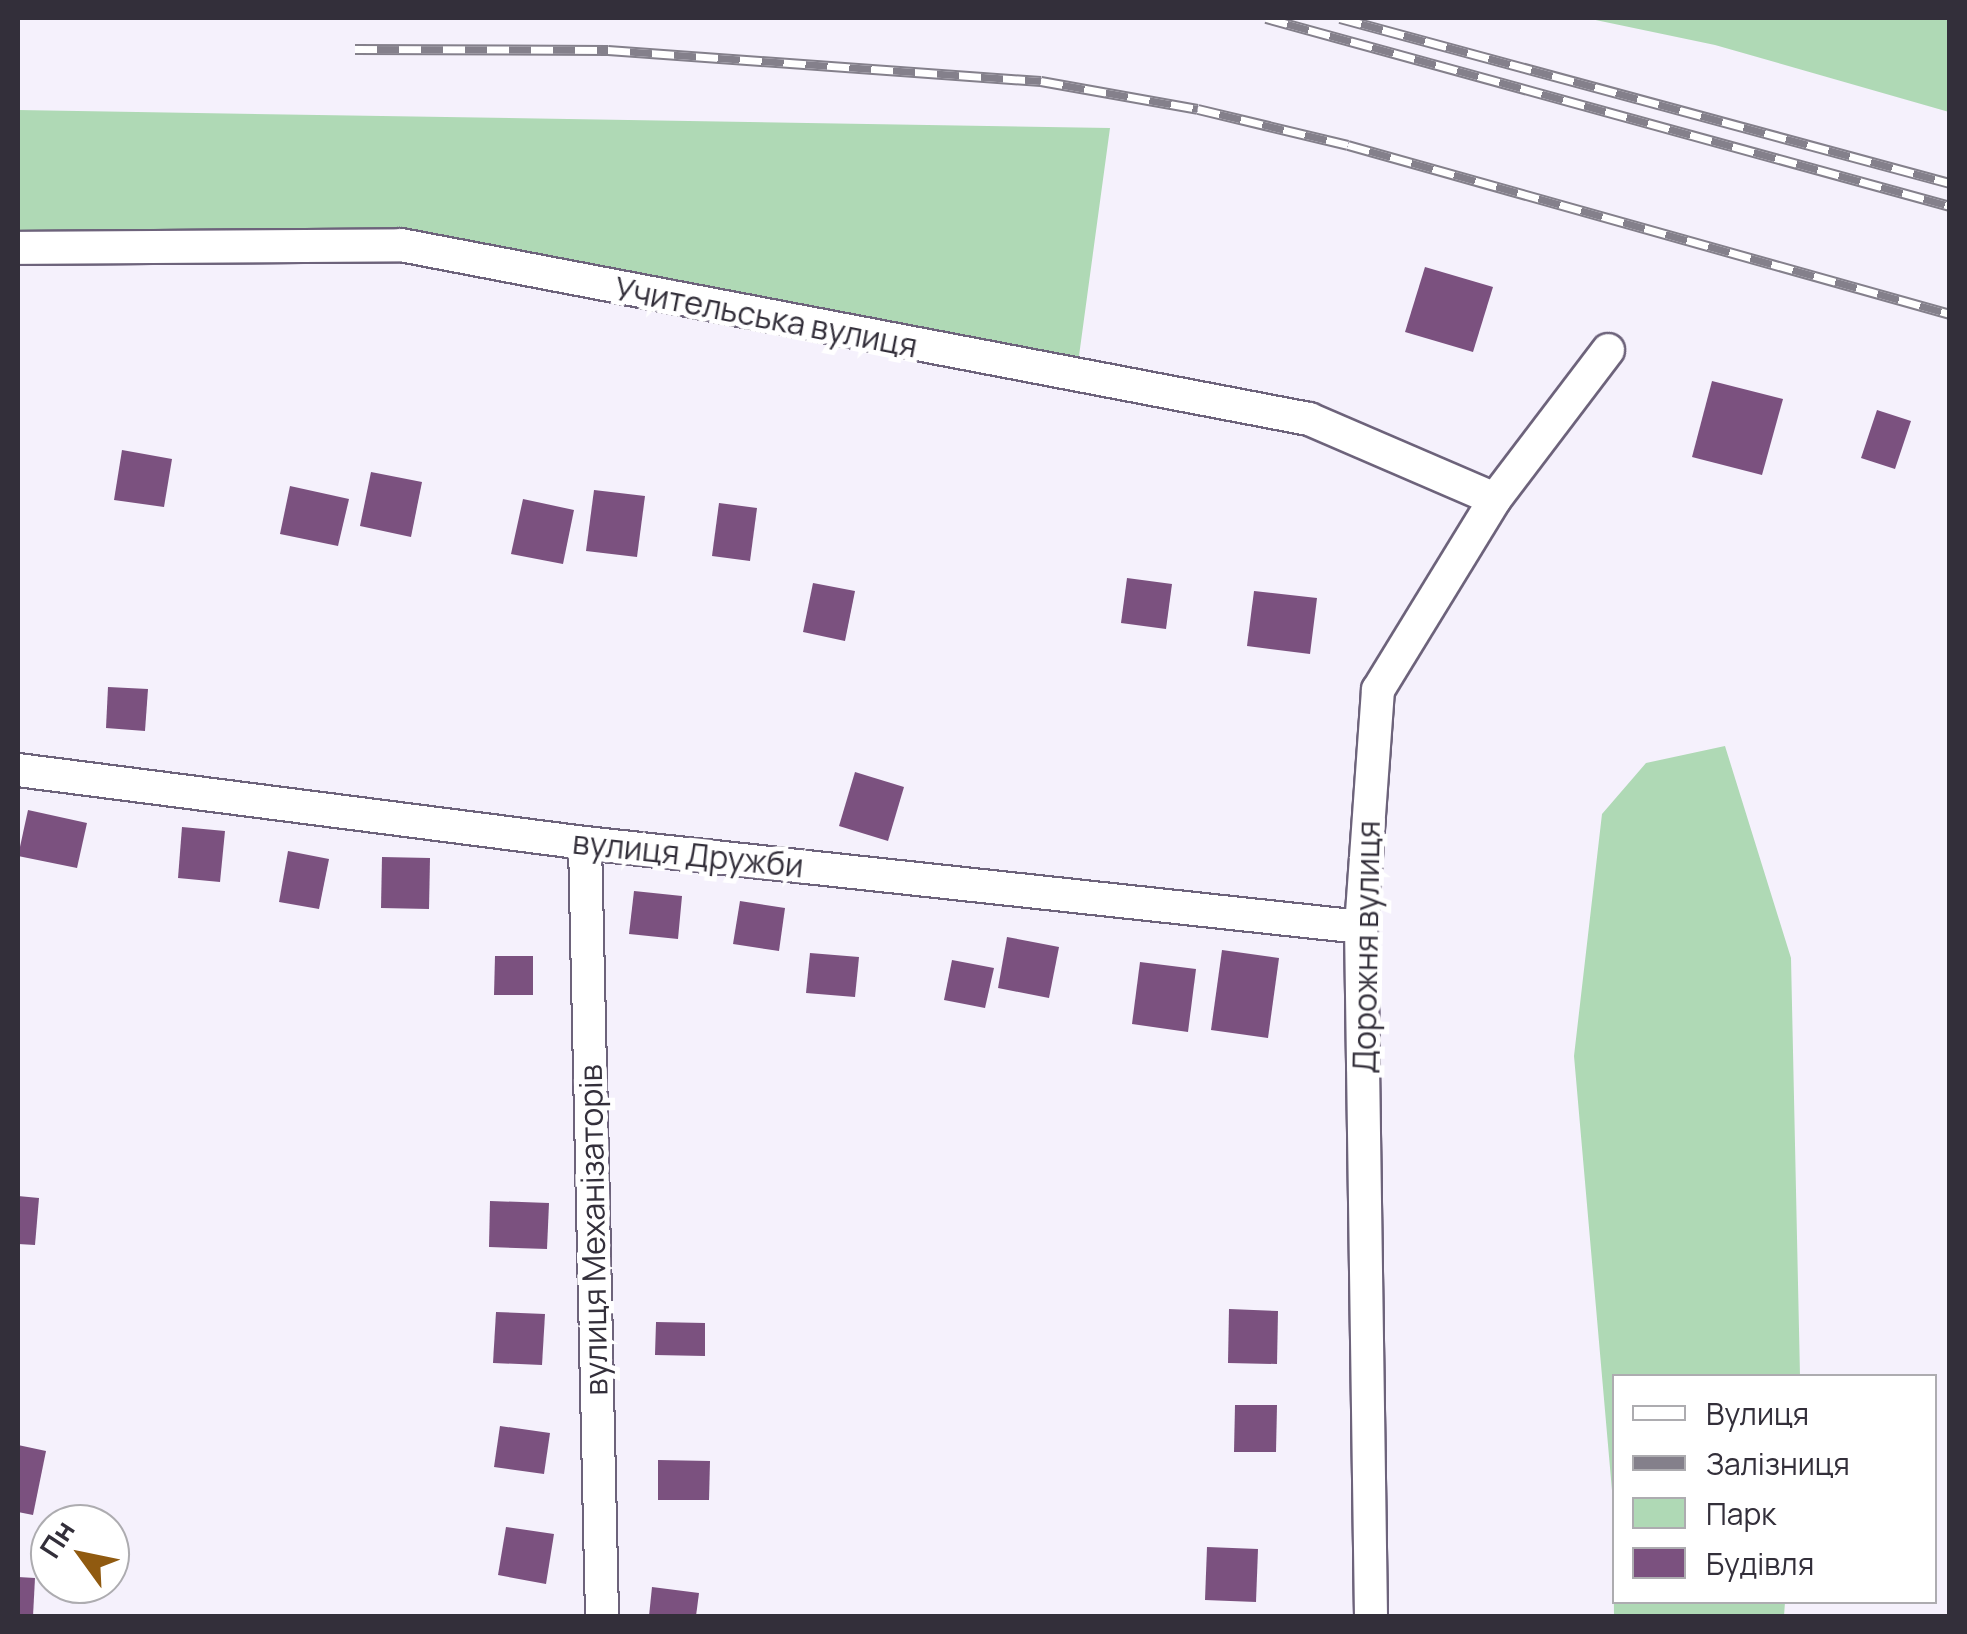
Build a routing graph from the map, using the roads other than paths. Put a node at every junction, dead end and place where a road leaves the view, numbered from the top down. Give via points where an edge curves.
1 (18, 248) edge
2 (1608, 350) dead end
3 (1495, 499) junction
4 (18, 770) edge
5 (585, 843) junction
6 (1360, 927) junction
7 (602, 1616) edge
8 (1370, 1616) edge

1 - 3 street, Учительська вулиця via 401,245 1308,418
2 - 3 street, Дорожня вулиця
3 - 6 street, Дорожня вулиця via 1378,690
4 - 5 street, вулиця Дружби
5 - 6 street, вулиця Дружби
5 - 7 street, вулиця Механізаторів
6 - 8 street, Дорожня вулиця

